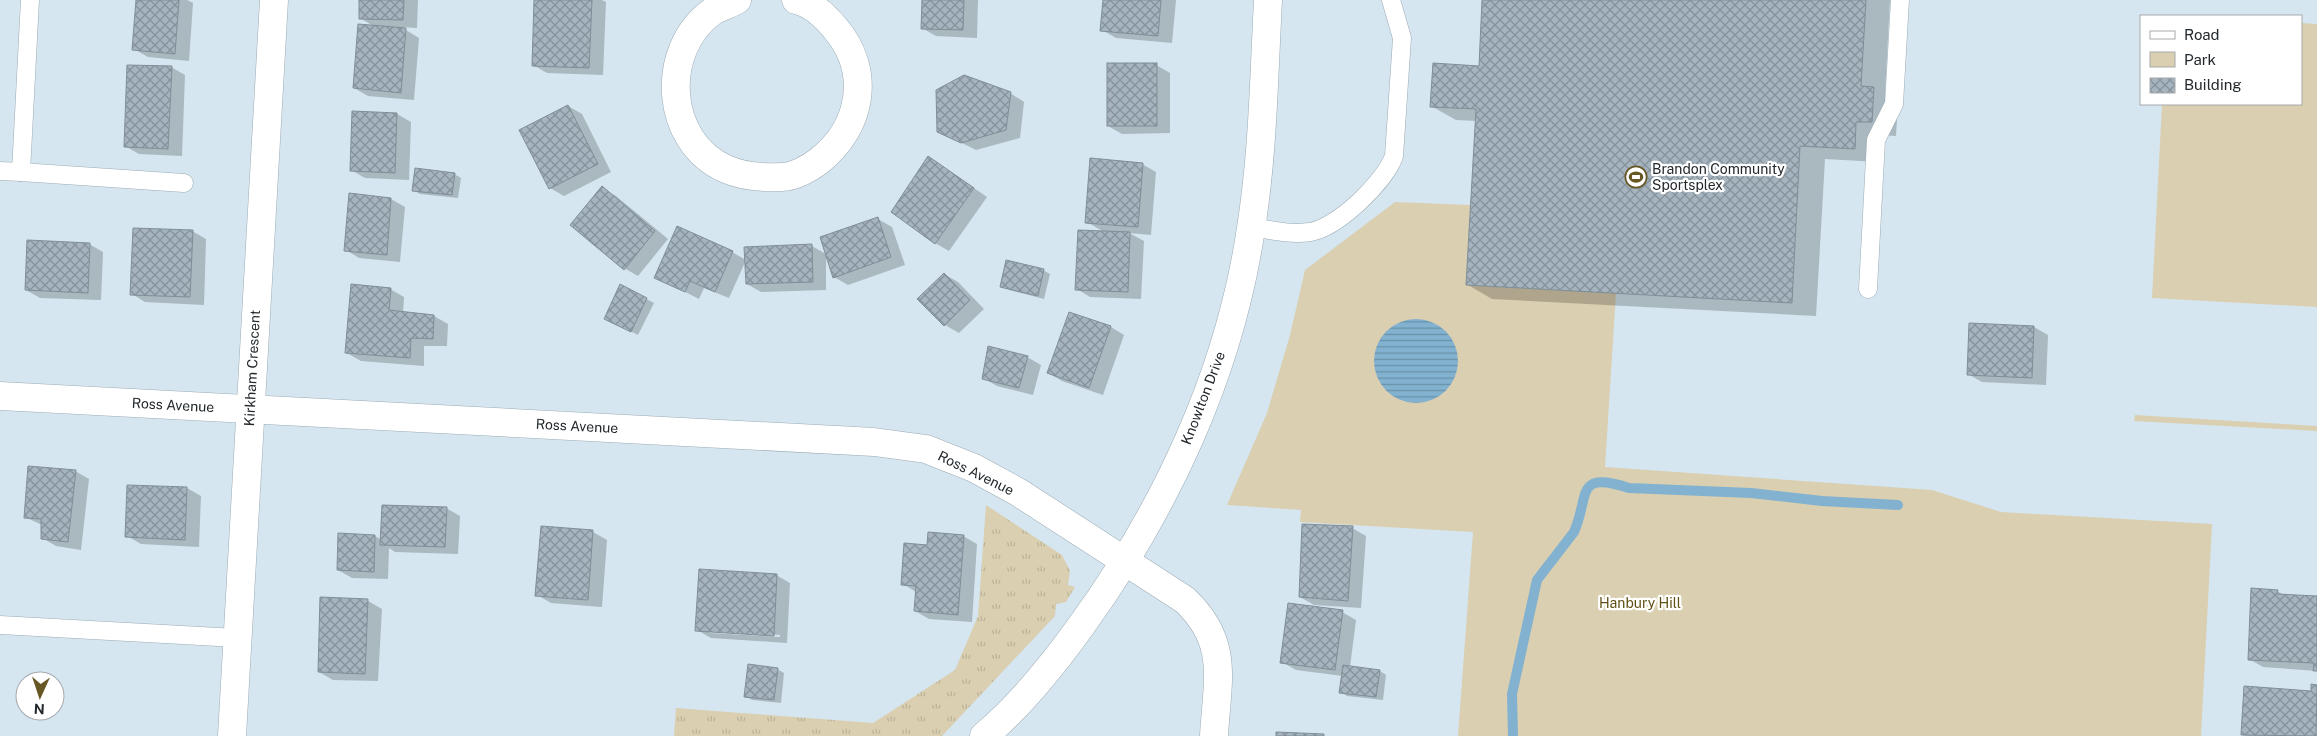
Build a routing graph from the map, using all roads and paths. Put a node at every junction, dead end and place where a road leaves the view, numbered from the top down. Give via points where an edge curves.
1 (30, 0) edge
2 (274, 0) edge
3 (737, 0) edge
4 (796, 0) edge
5 (1268, 0) edge
6 (1391, 0) edge
7 (1900, 0) edge
8 (0, 171) edge
9 (21, 172) junction
10 (184, 183) dead end
11 (1252, 227) junction
12 (1868, 288) dead end
13 (0, 396) edge
14 (249, 410) junction
15 (1125, 560) junction
16 (0, 625) edge
17 (237, 638) junction
18 (232, 736) edge
19 (984, 736) edge
20 (1214, 736) edge

1 - 9 lane
2 - 14 street, Kirkham Crescent
3 - 4 street via 713,12 691,34 677,63 674,94 682,124 700,151 725,169 755,178 785,177 812,166 835,148 851,124 858,96 856,66 845,39 826,17
5 - 11 street, Knowlton Drive via 1262,133
6 - 11 lane via 1402,38 1394,156 1387,172 1362,200 1319,229 1292,233
7 - 12 lane via 1894,104 1876,140
8 - 9 lane
9 - 10 lane
11 - 15 street, Knowlton Drive via 1229,327 1197,420 1161,498
13 - 14 street, Ross Avenue
14 - 15 street, Ross Avenue via 874,442 926,449 974,468 1018,492
14 - 17 street, Kirkham Crescent
15 - 19 street, Knowlton Drive via 1059,656
15 - 20 street, Ross Avenue via 1185,600 1200,614 1211,634 1218,660
16 - 17 lane
17 - 18 street, Kirkham Crescent

